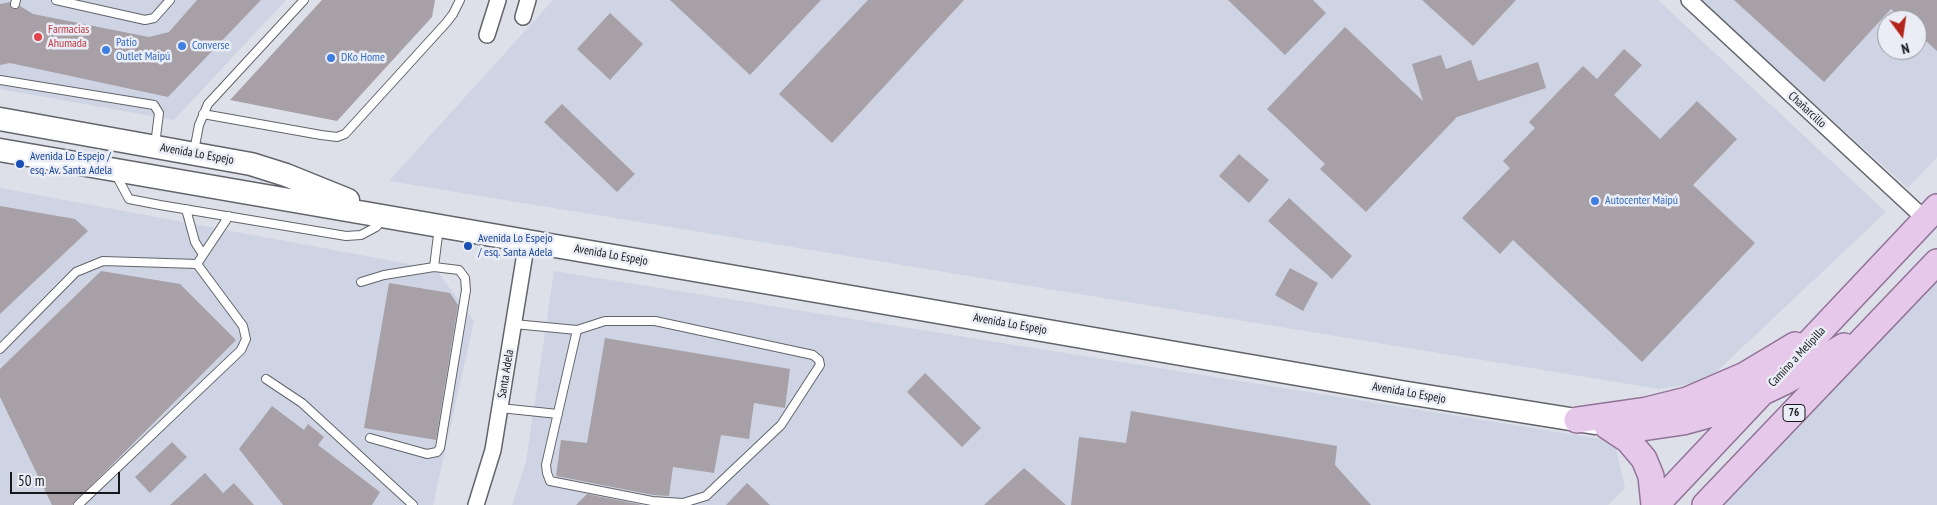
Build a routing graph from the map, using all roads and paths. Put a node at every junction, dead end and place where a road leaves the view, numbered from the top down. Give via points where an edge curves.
1 (56, 0) edge
2 (170, 0) edge
3 (304, 0) edge
4 (460, 0) edge
5 (498, 0) edge
6 (528, 0) edge
7 (1689, 0) edge
8 (523, 17) dead end
9 (487, 35) dead end
10 (0, 80) edge
11 (203, 114) junction
12 (0, 119) edge
13 (155, 146) junction
14 (0, 150) edge
15 (201, 155) junction
16 (113, 170) junction
17 (202, 185) junction
18 (186, 209) junction
19 (1931, 213) edge
20 (229, 216) junction
21 (386, 216) junction
22 (439, 225) junction
23 (527, 241) junction
24 (202, 253) junction
25 (1937, 262) edge
26 (196, 264) junction
27 (434, 266) junction
28 (360, 282) dead end
29 (1883, 320) junction
30 (514, 324) junction
31 (577, 330) junction
32 (1820, 332) junction
33 (0, 349) edge
34 (266, 379) dead end
35 (1763, 393) junction
36 (500, 408) junction
37 (558, 414) junction
38 (1577, 420) junction
39 (1604, 424) junction
40 (1635, 429) junction
41 (370, 438) dead end
42 (1660, 502) edge
43 (78, 505) edge
44 (413, 505) edge
45 (476, 505) edge
46 (1705, 505) edge

1 - 2 lane via 145,20 154,18
3 - 11 lane via 208,104
4 - 11 lane via 454,14 345,134 320,136
5 - 9 street
6 - 8 street
7 - 19 street, Chañarcillo
10 - 13 lane via 154,105 159,113
11 - 15 lane via 199,125
12 - 13 main road, Avenida Lo Espejo
13 - 15 main road, Avenida Lo Espejo
14 - 16 main road, Avenida Lo Espejo
15 - 17 main road via 213,167
15 - 21 main road, Avenida Lo Espejo via 271,169
16 - 17 main road, Avenida Lo Espejo
16 - 18 lane via 130,199
17 - 21 main road, Avenida Lo Espejo
18 - 20 lane
18 - 24 lane via 195,242
19 - 32 main road, Camino a Melipilla
20 - 21 lane via 346,236 361,235 376,227
20 - 24 lane
21 - 22 main road, Avenida Lo Espejo
22 - 23 main road, Avenida Lo Espejo
22 - 27 lane
23 - 30 street, Santa Adela
23 - 38 main road, Avenida Lo Espejo
24 - 26 lane
25 - 29 main road, 76
26 - 33 lane via 103,261 76,272
26 - 43 lane via 243,326 246,339 241,350
27 - 28 lane
27 - 41 lane via 459,270 465,278 466,290 440,448 427,454
29 - 35 main road via 1816,364
29 - 46 main road, 76
30 - 31 lane
30 - 36 street, Santa Adela
31 - 37 lane
31 - 37 lane via 605,321 655,321 813,355 820,365 781,425 706,496 683,503 652,502 550,481 546,465
32 - 35 main road, Camino a Melipilla
32 - 38 main road via 1745,375 1687,400 1647,410
34 - 44 lane via 302,403
35 - 40 main road via 1683,422
35 - 42 main road, Camino a Melipilla
36 - 37 lane
36 - 45 street, Santa Adela via 488,471
38 - 39 main road, Avenida Lo Espejo
39 - 40 main road, Avenida Lo Espejo
39 - 42 main road via 1628,440 1644,459
40 - 42 main road via 1657,454 1664,474

